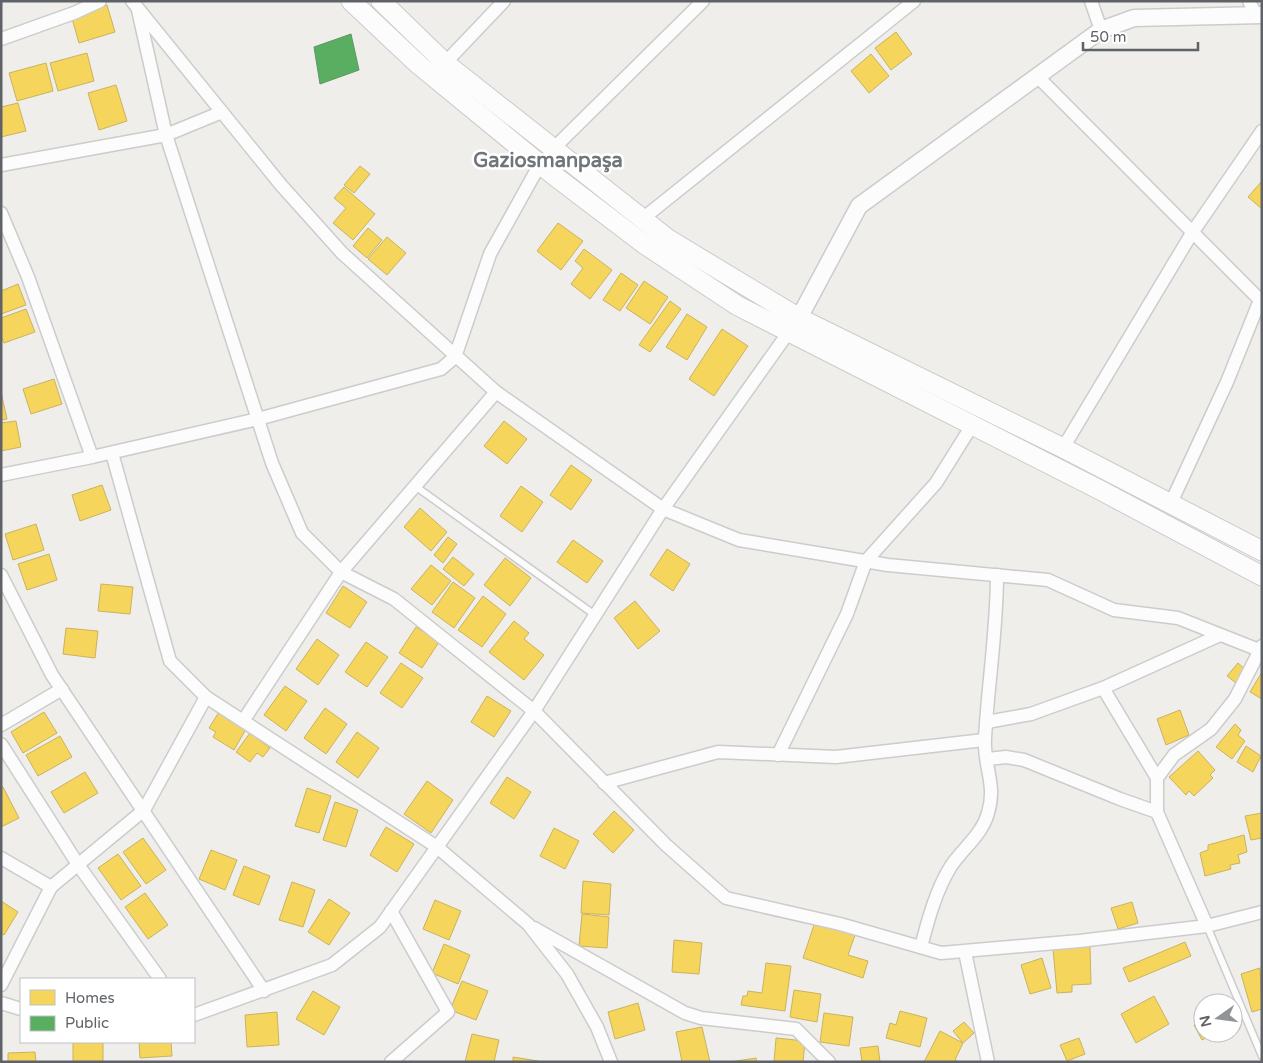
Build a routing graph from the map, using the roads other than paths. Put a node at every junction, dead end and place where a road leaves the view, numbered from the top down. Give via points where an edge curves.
1 (100, 1) edge
2 (351, 1) edge
3 (381, 1) edge
4 (504, 1) edge
5 (703, 1) edge
6 (914, 1) edge
7 (1091, 1) edge
8 (135, 6) edge
9 (1256, 10) edge
10 (1100, 30) junction
11 (1, 39) edge
12 (445, 62) junction
13 (1037, 76) junction
14 (222, 112) junction
15 (1262, 131) edge
16 (166, 135) junction
17 (553, 149) junction
18 (1, 164) edge
19 (540, 164) junction
20 (1, 213) edge
21 (641, 220) junction
22 (1192, 233) junction
23 (1261, 301) edge
24 (794, 325) junction
25 (455, 356) junction
26 (496, 392) junction
27 (258, 419) junction
28 (971, 426) junction
29 (1063, 448) junction
30 (112, 453) junction
31 (92, 457) junction
32 (1, 474) edge
33 (415, 486) junction
34 (1170, 505) junction
35 (663, 510) junction
36 (1262, 551) edge
37 (866, 561) junction
38 (342, 572) junction
39 (1, 575) edge
40 (996, 575) junction
41 (1262, 576) edge
42 (595, 615) junction
43 (1220, 634) junction
44 (1261, 648) edge
45 (1103, 688) junction
46 (62, 689) junction
47 (206, 697) junction
48 (534, 711) junction
49 (243, 721) junction
50 (987, 722) junction
51 (1, 725) edge
52 (984, 740) junction
53 (1, 744) edge
54 (778, 754) junction
55 (988, 759) junction
56 (1157, 778) junction
57 (604, 783) junction
58 (144, 810) junction
59 (1157, 812) junction
60 (437, 847) junction
61 (1, 858) edge
62 (79, 866) junction
63 (52, 888) junction
64 (391, 911) junction
65 (1262, 912) edge
66 (528, 924) junction
67 (1207, 926) junction
68 (921, 948) junction
69 (965, 952) junction
70 (159, 978) edge
71 (1, 985) edge
72 (264, 991) junction
73 (1, 1003) edge
74 (20, 1009) edge
75 (195, 1015) edge
76 (1262, 1056) edge
77 (391, 1062) edge
78 (611, 1062) edge
79 (830, 1062) edge
80 (988, 1062) edge

1 - 11 street
2 - 19 main road via 419,65
3 - 12 main road
4 - 12 street
5 - 17 street
6 - 21 street
7 - 10 street
8 - 14 street
8 - 16 street
9 - 10 street via 1134,18
10 - 13 street
12 - 17 main road
13 - 22 street
13 - 24 street via 859,206
14 - 16 street
14 - 25 street via 342,253
15 - 22 street
16 - 18 street
16 - 27 street
17 - 21 main road
19 - 24 main road via 644,244 738,306
19 - 25 street via 490,254
20 - 31 street via 28,277
21 - 24 main road
22 - 23 street
22 - 29 street
23 - 34 street
24 - 28 main road
24 - 29 main road
24 - 35 street
25 - 26 street
25 - 27 street via 449,364 434,372
26 - 33 street
26 - 35 street
27 - 30 street
27 - 38 street via 272,463 302,533
28 - 37 street via 936,482
28 - 41 main road
29 - 34 main road
30 - 31 street
30 - 47 street via 170,661
31 - 32 street
33 - 38 street
33 - 42 lane
34 - 36 main road
35 - 37 street via 739,540
35 - 42 street
37 - 40 street
37 - 54 street via 847,614
38 - 48 street via 394,599
38 - 49 street
39 - 46 street
40 - 43 street via 1048,580 1114,610 1178,618
40 - 50 street via 996,624
42 - 48 street
43 - 44 street
43 - 45 street
44 - 56 street via 1235,699 1211,729 1174,755
45 - 50 street via 1031,714
45 - 56 street
46 - 51 street
46 - 58 street
47 - 49 street
47 - 58 street
48 - 57 street
48 - 60 street
49 - 60 street
50 - 52 street
52 - 54 street via 836,757
52 - 55 street
53 - 62 street
54 - 57 street via 718,752
55 - 59 street via 1024,760
55 - 68 street via 992,791 988,815 942,884
56 - 59 street
57 - 68 street via 666,845 726,898 840,924
58 - 62 street
58 - 72 street
59 - 67 street
60 - 64 street
60 - 66 street
61 - 63 street
62 - 63 street
62 - 70 street
63 - 71 street
64 - 72 street via 380,927 332,965
64 - 77 street via 448,1012
65 - 67 street
66 - 78 street via 567,974 597,1027
66 - 79 street via 685,1013 701,1018 796,1029
67 - 69 street
67 - 76 lane
68 - 69 street via 941,953
69 - 80 street
72 - 75 street
73 - 74 street

